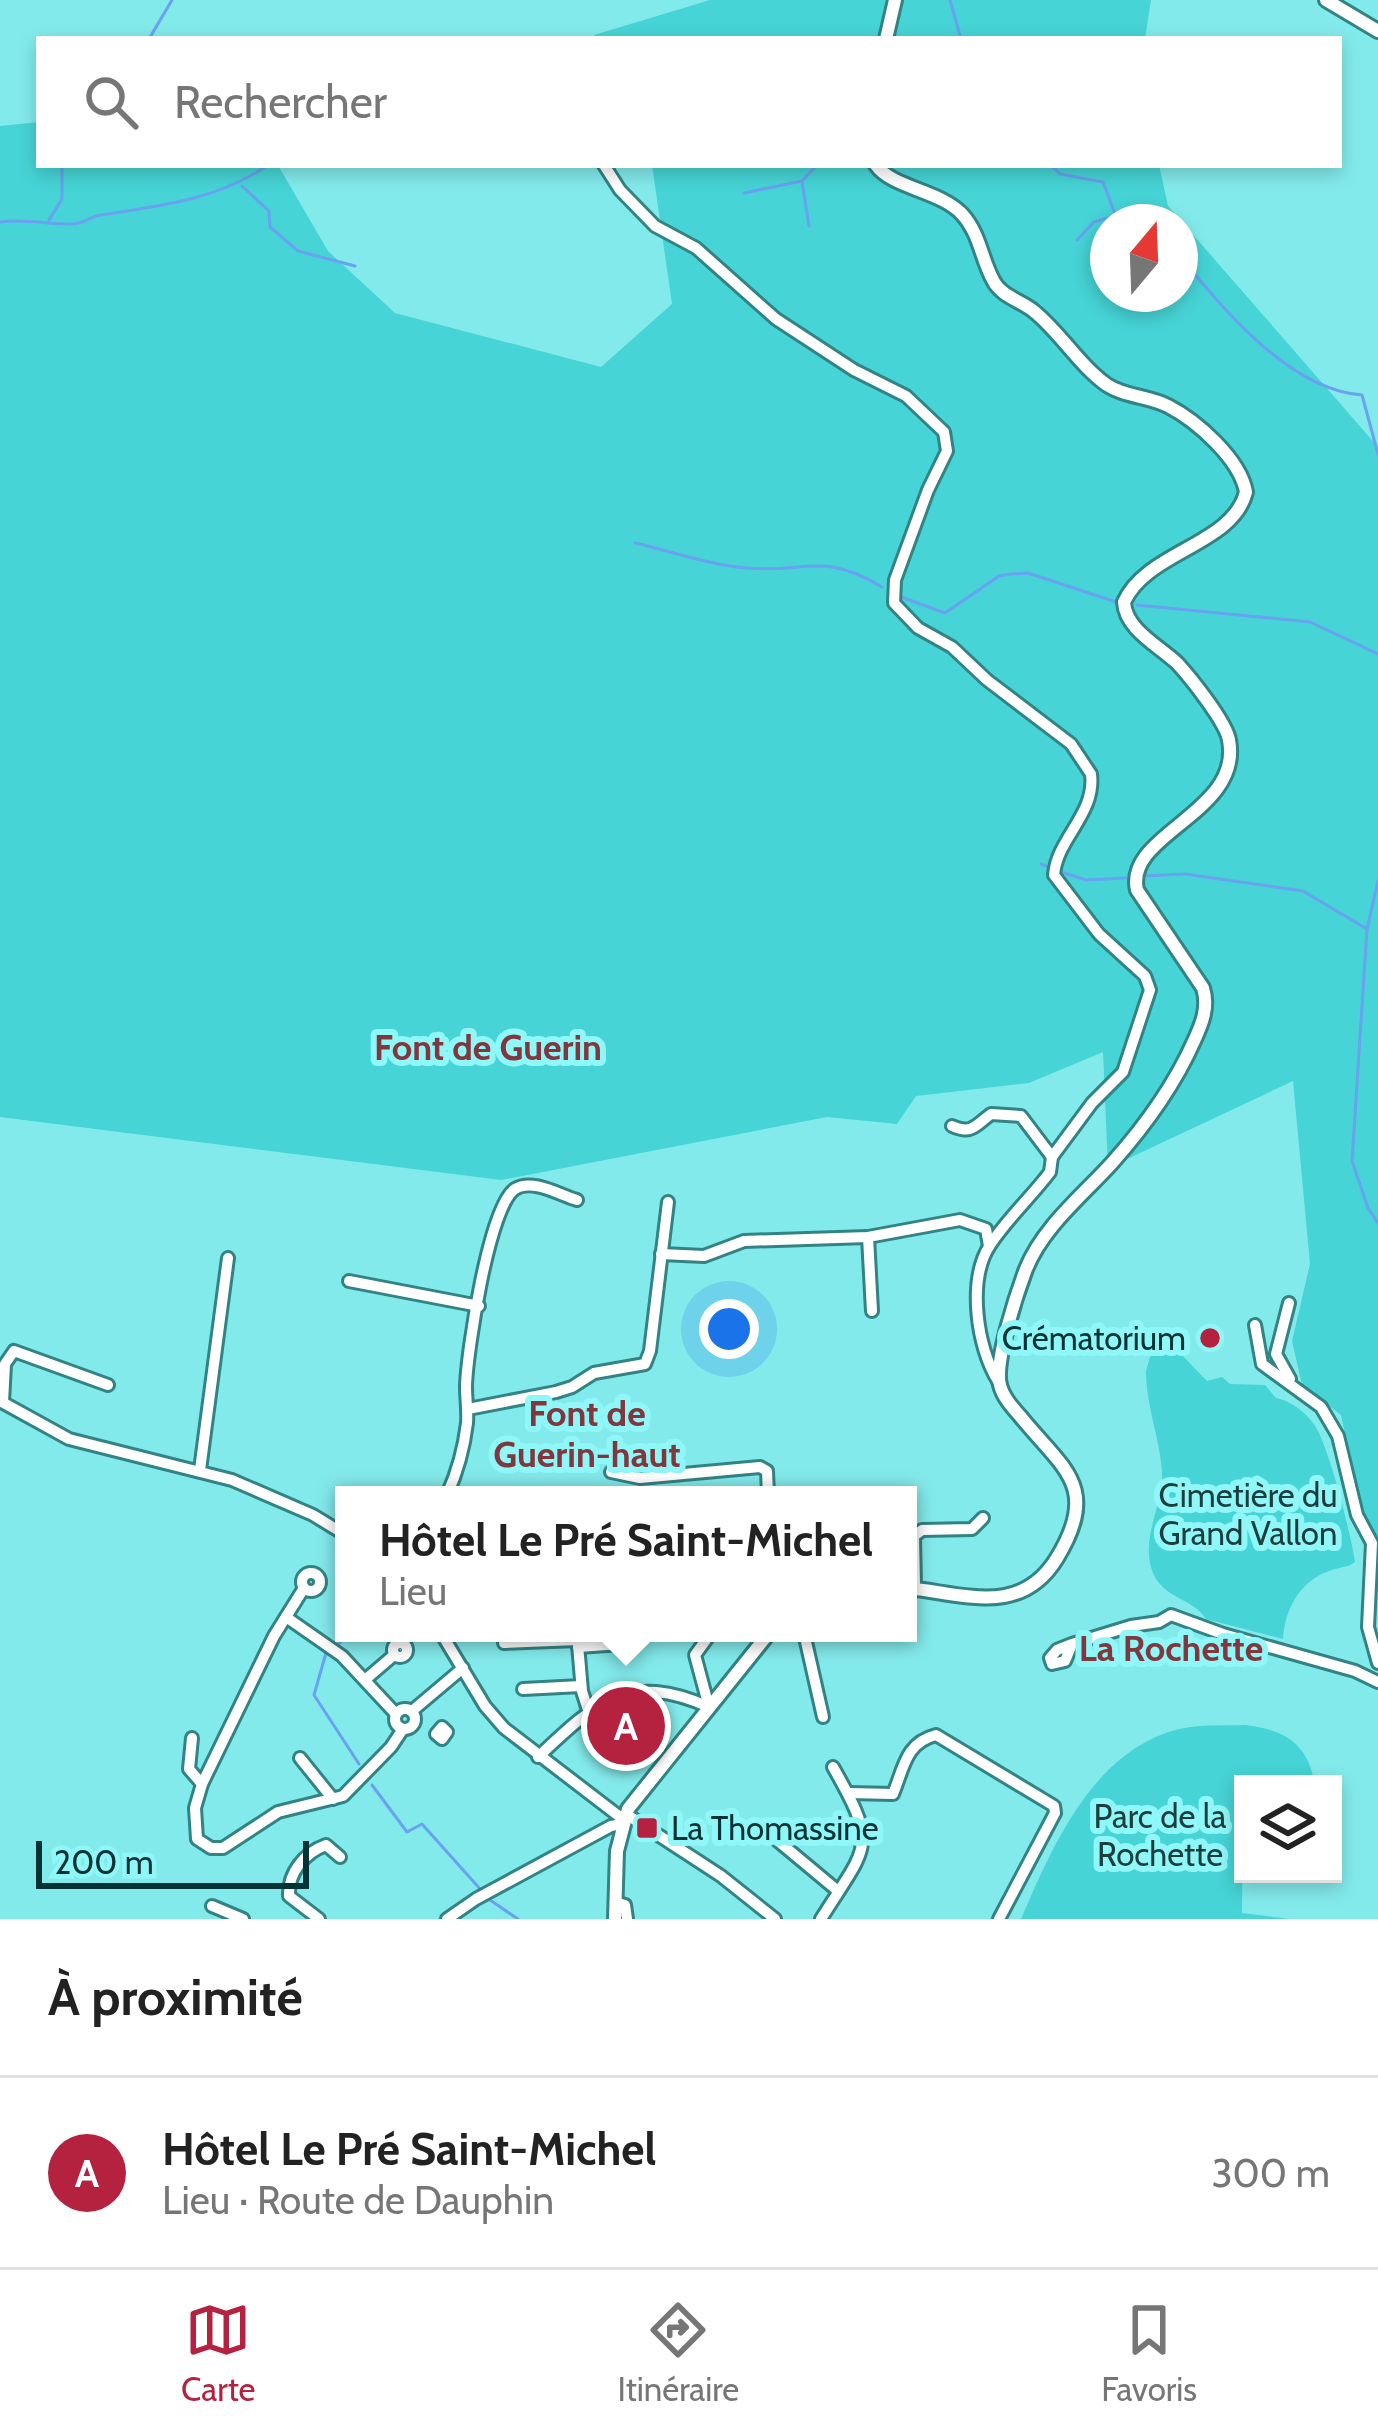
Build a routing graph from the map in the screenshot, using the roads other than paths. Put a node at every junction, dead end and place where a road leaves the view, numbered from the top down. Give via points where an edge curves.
1 (895, 0) edge
2 (1326, 0) edge
3 (1378, 31) edge
4 (887, 36) edge
5 (606, 168) edge
6 (879, 168) edge
7 (952, 1126) dead end
8 (1052, 1157) junction
9 (577, 1200) dead end
10 (668, 1202) dead end
11 (868, 1237) junction
12 (989, 1246) junction
13 (661, 1254) junction
14 (228, 1258) dead end
15 (350, 1282) dead end
16 (1289, 1303) dead end
17 (479, 1306) junction
18 (872, 1312) dead end
19 (1255, 1324) dead end
20 (1000, 1384) junction
21 (108, 1385) dead end
22 (1294, 1386) junction
23 (1, 1402) edge
24 (468, 1408) junction
25 (200, 1470) junction
26 (611, 1472) dead end
27 (450, 1486) edge
28 (768, 1486) edge
29 (983, 1518) dead end
30 (335, 1529) edge
31 (917, 1533) edge
32 (304, 1588) dead end
33 (917, 1589) edge
34 (286, 1617) junction
35 (447, 1642) edge
36 (509, 1642) edge
37 (577, 1642) edge
38 (616, 1642) edge
39 (703, 1642) edge
40 (760, 1642) edge
41 (806, 1642) edge
42 (504, 1643) dead end
43 (636, 1643) dead end
44 (1072, 1644) dead end
45 (394, 1655) dead end
46 (1378, 1663) edge
47 (463, 1668) junction
48 (366, 1679) junction
49 (1378, 1682) edge
50 (581, 1686) junction
51 (523, 1689) dead end
52 (703, 1700) junction
53 (588, 1710) junction
54 (412, 1711) junction
55 (396, 1714) junction
56 (823, 1717) dead end
57 (408, 1727) junction
58 (436, 1735) dead end
59 (192, 1738) dead end
60 (538, 1757) junction
61 (300, 1758) dead end
62 (833, 1767) dead end
63 (202, 1784) junction
64 (849, 1793) junction
65 (333, 1799) junction
66 (624, 1819) junction
67 (772, 1836) dead end
68 (340, 1858) dead end
69 (838, 1892) junction
70 (615, 1902) junction
71 (212, 1906) dead end
72 (243, 1919) edge
73 (320, 1919) edge
74 (447, 1919) edge
75 (615, 1919) edge
76 (627, 1919) edge
77 (776, 1919) edge
78 (821, 1919) edge
79 (999, 1919) edge

1 - 4 street
2 - 3 street
5 - 8 street via 656,226 696,248 776,320 906,396 944,432 947,451 895,580 894,603 1085,761 1091,796 1054,875 1150,984 1123,1072
6 - 20 street via 961,213 1000,290 1043,319 1104,383 1183,416 1236,468 1246,492 1232,520 1136,584 1124,602 1129,620 1179,666 1229,740 1228,762 1206,805 1141,860 1134,878 1201,983 1205,1011 1167,1092 1033,1253
7 - 8 street via 974,1130 991,1114 1017,1114
8 - 12 street via 1050,1172
9 - 17 street via 532,1186 513,1190 488,1240
10 - 13 street
11 - 12 street via 960,1220 986,1229
11 - 13 street via 744,1241 710,1255
11 - 18 street
12 - 20 street via 979,1291 982,1349
13 - 24 street via 645,1364
14 - 25 street
15 - 17 street
16 - 22 street via 1276,1354
17 - 24 street
19 - 22 street via 1260,1361
20 - 33 street via 1074,1482 1062,1548 1042,1578 1017,1595
21 - 23 street via 14,1351
22 - 46 street via 1333,1424 1371,1540 1368,1627
23 - 25 street via 79,1442
24 - 27 street
25 - 30 street
26 - 28 street via 640,1478 760,1467
29 - 31 street via 972,1529
32 - 34 street
34 - 48 street
34 - 63 street
35 - 47 street
36 - 42 street
37 - 50 street
38 - 43 street
39 - 52 street via 695,1651
40 - 52 street
41 - 56 street
44 - 49 street via 1174,1615
45 - 48 street
47 - 54 street
47 - 60 street via 492,1714
48 - 55 street
50 - 51 street
50 - 53 street
52 - 53 street via 640,1690
52 - 66 street
53 - 60 street
54 - 55 street
54 - 57 street
55 - 57 street via 396,1723
57 - 58 street
57 - 65 street
59 - 63 street via 189,1769
60 - 66 street
61 - 65 street
62 - 64 street
63 - 65 street via 195,1832 214,1849 290,1807
64 - 69 street via 865,1842
64 - 79 street via 893,1793 909,1750 936,1735 1054,1806
66 - 70 street
66 - 74 street
66 - 77 street
67 - 69 street
68 - 73 street via 320,1846 291,1878 289,1896
69 - 78 street
70 - 75 street
70 - 76 street via 625,1905
71 - 72 street

